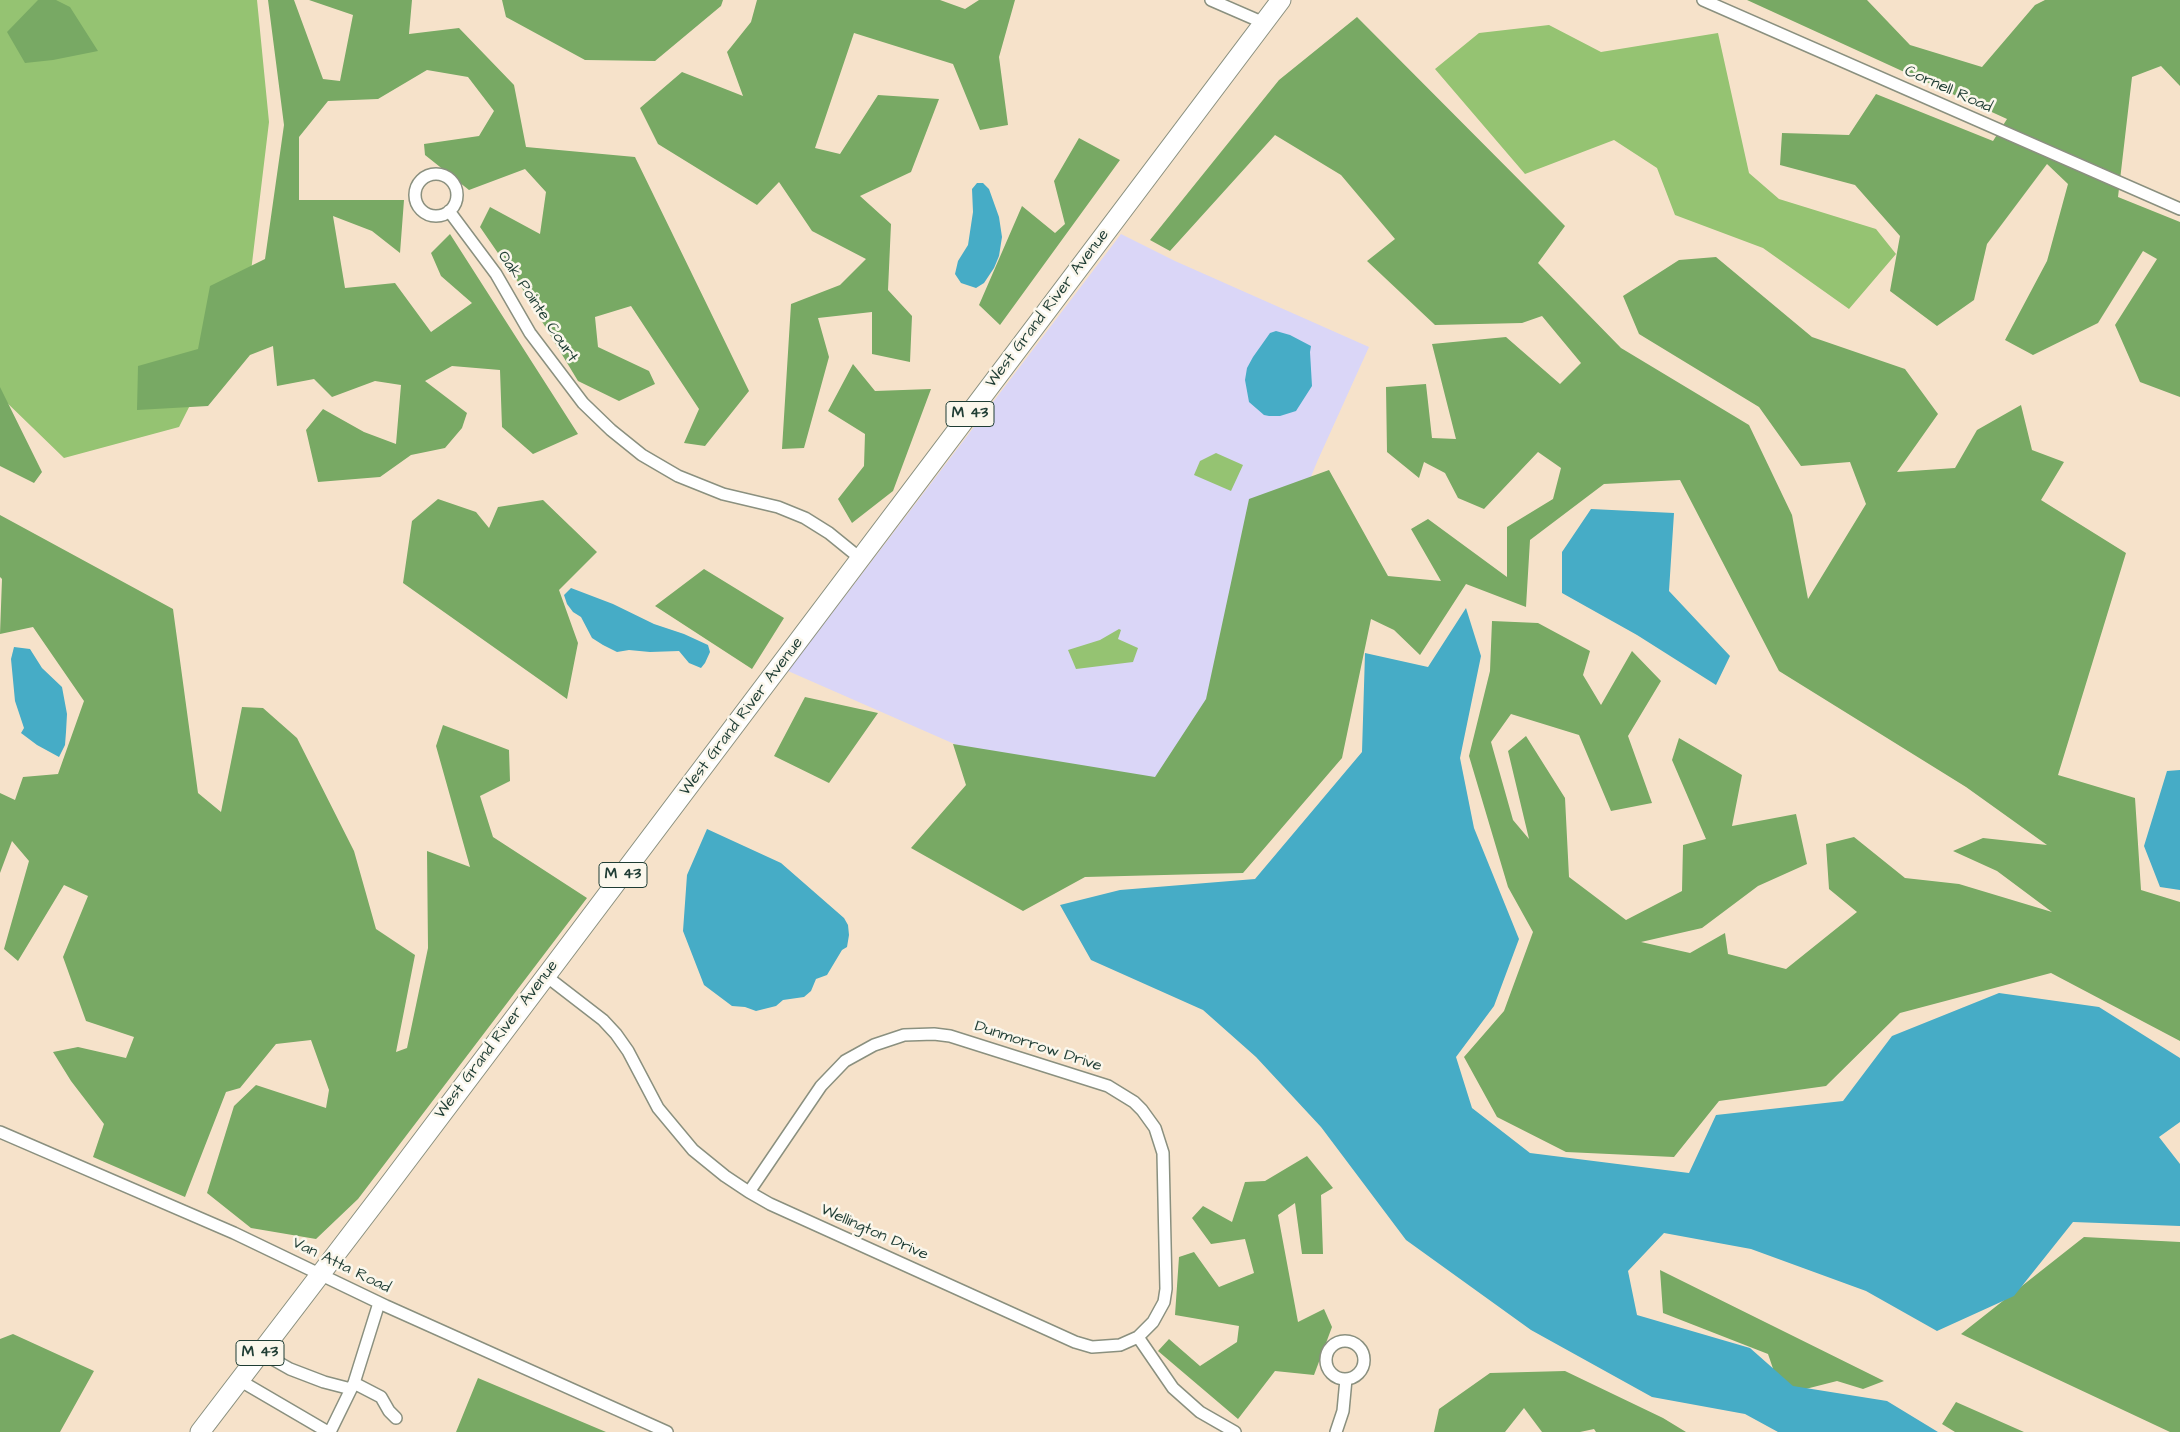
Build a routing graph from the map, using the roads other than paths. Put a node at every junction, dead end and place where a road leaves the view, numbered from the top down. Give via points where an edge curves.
1 (1212, 0) edge
2 (1281, 0) edge
3 (1703, 0) edge
4 (1264, 23) junction
5 (2180, 209) edge
6 (449, 211) dead end
7 (861, 558) junction
8 (546, 976) junction
9 (0, 1132) edge
10 (749, 1192) junction
11 (320, 1274) junction
12 (379, 1303) junction
13 (1138, 1337) junction
14 (260, 1352) junction
15 (1346, 1379) dead end
16 (239, 1380) junction
17 (353, 1386) junction
18 (396, 1418) dead end
19 (200, 1432) edge
20 (329, 1432) edge
21 (668, 1432) edge
22 (1235, 1432) edge
23 (1336, 1432) edge

1 - 4 street
2 - 4 main road, West Grand River Avenue / M 43
3 - 5 street, Cornell Road
4 - 7 main road, West Grand River Avenue / M 43
6 - 7 street, Oak Pointe Court via 496,274 530,332 583,403 611,430 642,455 678,476 723,494 778,507 805,518
7 - 8 main road, West Grand River Avenue / M 43
8 - 10 street, Wellington Drive via 610,1027 628,1051 654,1101 676,1130 708,1163
8 - 11 main road, West Grand River Avenue / M 43
9 - 11 street, Van Atta Road via 234,1233
10 - 13 street, Wellington Drive via 1074,1342 1110,1348
10 - 13 street, Dunmorrow Drive via 822,1086 845,1061 894,1038 913,1034 950,1036 1108,1086 1142,1110 1155,1128 1163,1153 1166,1289 1158,1315
11 - 12 street, Van Atta Road
11 - 14 main road, West Grand River Avenue / M 43
12 - 17 street
12 - 21 street, Van Atta Road
13 - 22 street via 1173,1388 1200,1412
14 - 16 main road, West Grand River Avenue / M 43
14 - 17 street via 290,1369 324,1382
15 - 23 street
16 - 19 main road, West Grand River Avenue / M 43
16 - 20 street
17 - 18 street via 381,1397
17 - 20 street

